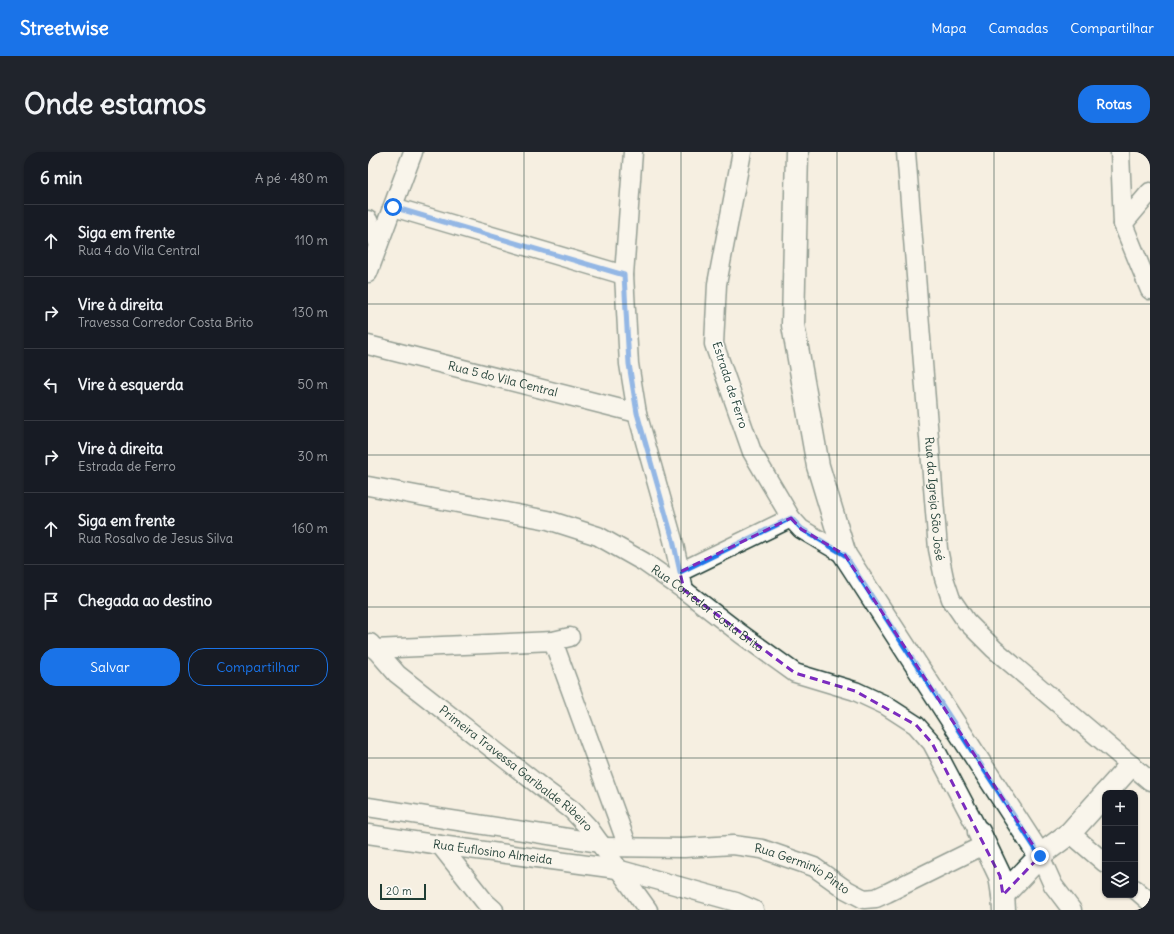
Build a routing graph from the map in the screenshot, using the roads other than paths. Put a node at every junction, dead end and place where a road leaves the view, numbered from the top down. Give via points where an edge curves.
1 (412, 152) edge
2 (633, 152) edge
3 (742, 152) edge
4 (798, 152) edge
5 (906, 152) edge
6 (1120, 152) edge
7 (1150, 192) edge
8 (393, 207) junction
9 (368, 220) edge
10 (1123, 224) junction
11 (378, 245) junction
12 (368, 273) edge
13 (624, 275) junction
14 (1150, 290) edge
15 (368, 345) edge
16 (637, 413) junction
17 (368, 486) edge
18 (791, 518) junction
19 (845, 555) junction
20 (680, 572) junction
21 (684, 590) junction
22 (570, 637) dead end
23 (553, 641) junction
24 (371, 645) edge
25 (1130, 766) junction
26 (1150, 781) edge
27 (1109, 790) edge
28 (1102, 798) edge
29 (368, 807) edge
30 (1070, 833) junction
31 (368, 834) edge
32 (983, 838) junction
33 (440, 845) junction
34 (601, 845) junction
35 (628, 847) junction
36 (1040, 856) junction
37 (1104, 862) edge
38 (618, 869) junction
39 (1138, 892) edge
40 (1004, 902) edge
41 (1150, 902) edge
42 (494, 910) edge
43 (648, 910) edge
44 (754, 910) edge
45 (1072, 910) edge

1 - 8 street
2 - 13 street
3 - 18 street, Estrada de Ferro via 717,284 714,344 752,452
4 - 19 street via 793,325 818,466
5 - 25 street, Rua da Igreja São José via 938,549 951,599 966,621 994,649
6 - 10 street
7 - 10 street
8 - 11 street
8 - 13 street
9 - 11 street
10 - 14 street
11 - 12 street
13 - 16 street via 629,364
15 - 16 street, Rua 5 do Vila Central
16 - 20 street
17 - 21 street, Rua Corredor Costa Brito via 548,520 598,536 644,562
18 - 19 street, Estrada de Ferro via 802,529
18 - 20 street
19 - 36 street
20 - 21 street
21 - 32 street, Rua Corredor Costa Brito via 795,673 855,691 885,705 916,725 932,743
22 - 23 street
23 - 24 street
23 - 35 street
24 - 34 street, Primeira Travessa Garibalde Ribeiro via 397,674 572,810
25 - 26 street, Rua da Igreja São José
25 - 27 street
28 - 30 street
29 - 34 street, Rua Euflosino Almeida
30 - 36 street
30 - 37 street
31 - 33 street, Rua Euflosino Almeida
32 - 35 street, Rua Germinio Pinto via 887,893 876,898 864,899 814,867 762,849 733,845 684,848
32 - 40 street via 1000,876
33 - 38 street, Rua Euflosino Almeida
33 - 42 street
34 - 35 street, Rua Germinio Pinto
34 - 38 street, Primeira Travessa Garibalde Ribeiro
36 - 40 street
36 - 45 street via 1052,885
38 - 43 street, Primeira Travessa Garibalde Ribeiro
38 - 44 street, Rua Euflosino Almeida via 736,902
39 - 41 street

